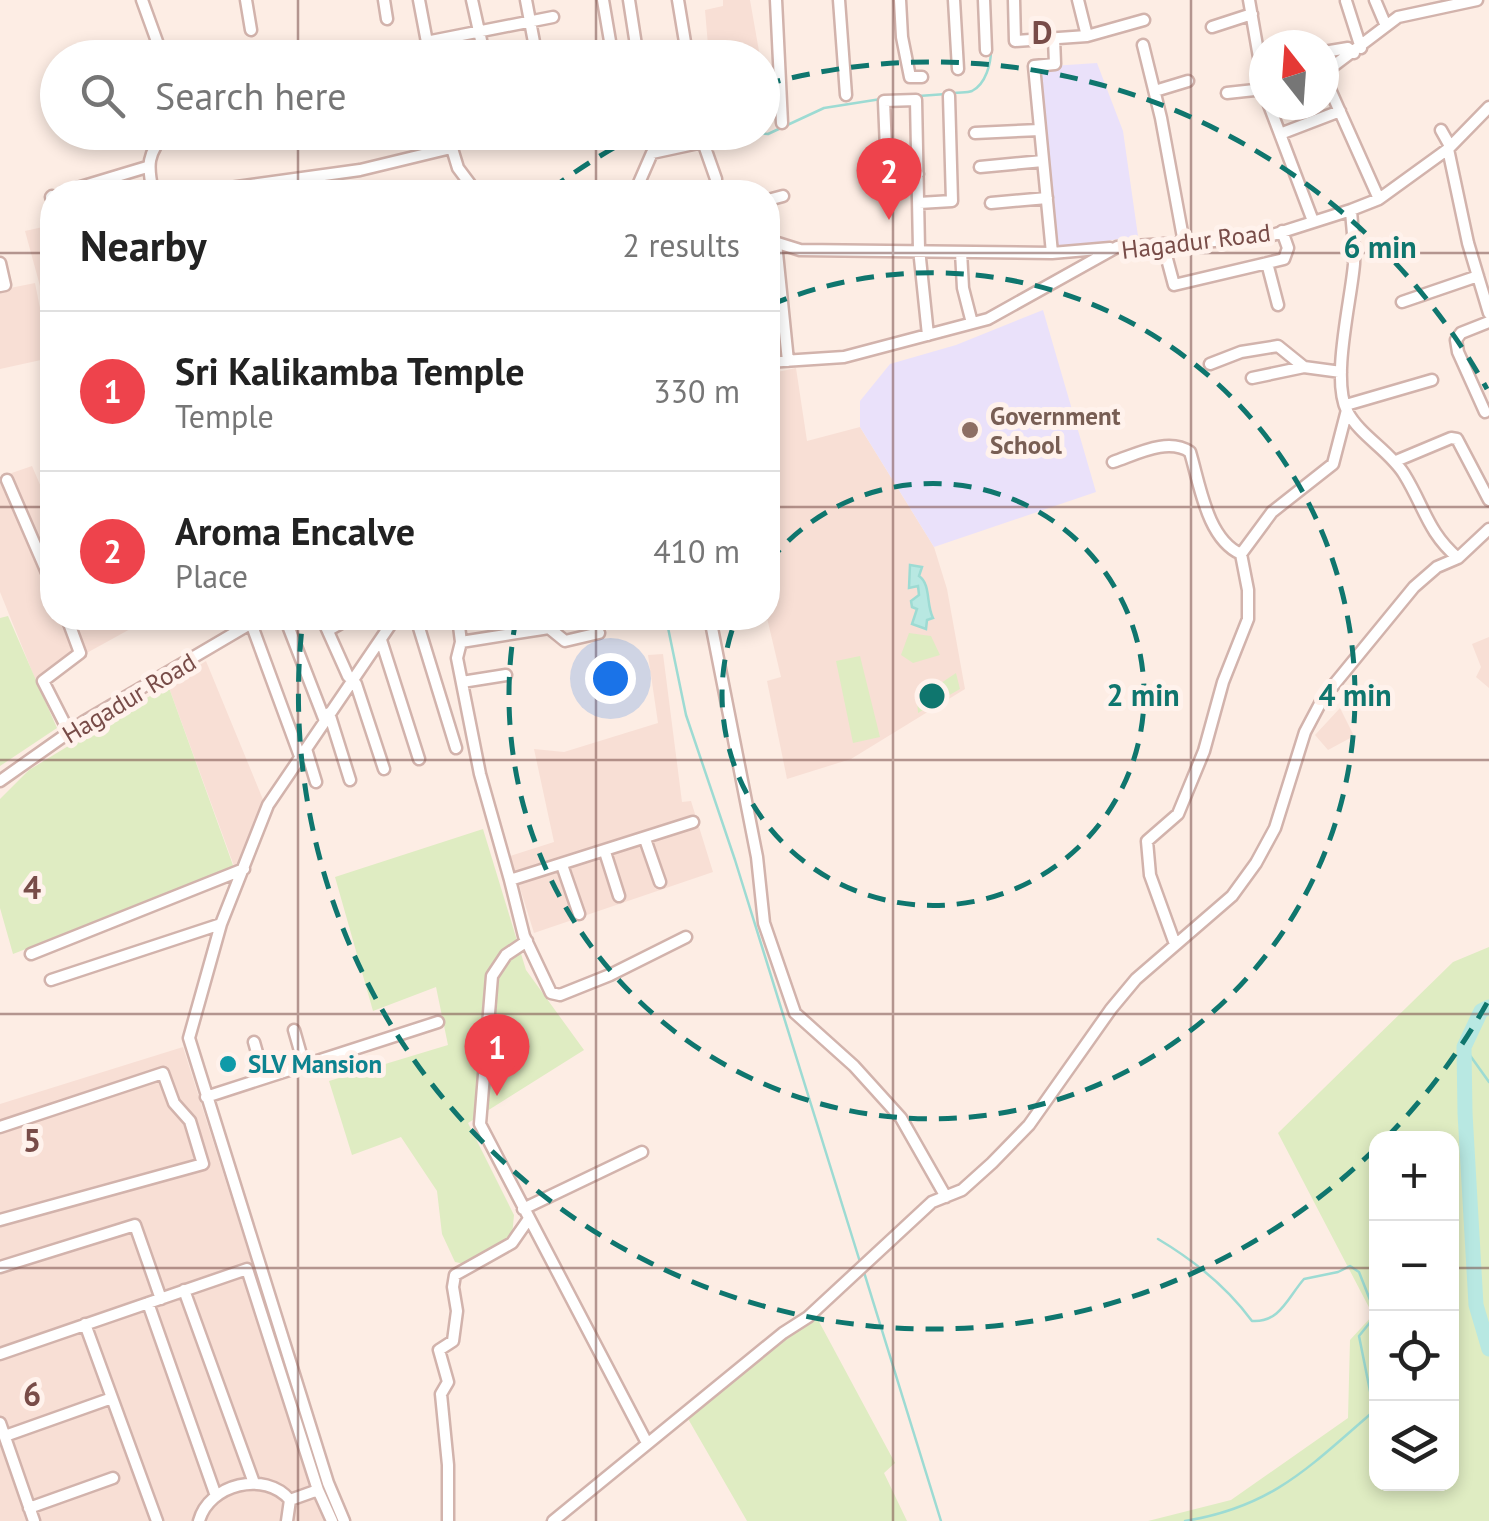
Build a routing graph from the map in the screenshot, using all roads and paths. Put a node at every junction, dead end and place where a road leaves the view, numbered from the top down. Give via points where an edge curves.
1 (142, 0) edge
2 (246, 0) edge
3 (384, 0) edge
4 (419, 0) edge
5 (472, 0) edge
6 (526, 0) edge
7 (603, 0) edge
8 (629, 0) edge
9 (678, 0) edge
10 (776, 0) edge
11 (839, 0) edge
12 (900, 0) edge
13 (954, 0) edge
14 (984, 0) edge
15 (1014, 0) edge
16 (1078, 0) edge
17 (1249, 0) edge
18 (1374, 0) edge
19 (1476, 0) edge
20 (1346, 2) edge
21 (1421, 5) edge
22 (1252, 14) junction
23 (553, 16) dead end
24 (387, 19) dead end
25 (529, 20) junction
26 (1144, 20) dead end
27 (1386, 26) junction
28 (1212, 28) dead end
29 (251, 30) dead end
30 (1256, 30) edge
31 (480, 32) junction
32 (1087, 36) junction
33 (1054, 38) junction
34 (159, 40) edge
35 (426, 40) edge
36 (437, 40) edge
37 (482, 40) edge
38 (533, 40) edge
39 (610, 40) edge
40 (635, 40) edge
41 (685, 40) edge
42 (778, 40) edge
43 (1143, 46) dead end
44 (986, 50) dead end
45 (1339, 50) edge
46 (1358, 50) junction
47 (1339, 63) edge
48 (958, 69) dead end
49 (922, 76) dead end
50 (1188, 81) dead end
51 (780, 82) edge
52 (1249, 89) edge
53 (1155, 91) junction
54 (1227, 93) dead end
55 (846, 95) dead end
56 (950, 96) dead end
57 (1489, 107) edge
58 (1340, 110) joint
59 (1275, 120) edge
60 (782, 123) dead end
61 (1040, 130) junction
62 (1441, 130) dead end
63 (974, 133) dead end
64 (1280, 134) junction
65 (1449, 147) junction
66 (150, 150) edge
67 (443, 150) edge
68 (452, 150) edge
69 (666, 150) edge
70 (705, 150) edge
71 (1043, 161) junction
72 (147, 167) junction
73 (980, 167) dead end
74 (887, 174) junction
75 (918, 174) junction
76 (104, 180) edge
77 (150, 180) edge
78 (288, 180) edge
79 (467, 180) edge
80 (640, 180) edge
81 (716, 180) edge
82 (783, 196) dead end
83 (780, 197) edge
84 (1047, 198) junction
85 (888, 199) dead end
86 (1379, 199) junction
87 (991, 202) dead end
88 (919, 203) junction
89 (1351, 210) junction
90 (1312, 221) junction
91 (1282, 231) junction
92 (1184, 243) junction
93 (780, 244) edge
94 (1163, 244) junction
95 (1117, 247) junction
96 (920, 250) junction
97 (960, 252) junction
98 (1052, 253) junction
99 (0, 262) edge
100 (1267, 263) junction
101 (1478, 276) junction
102 (0, 286) edge
103 (780, 301) edge
104 (1402, 302) dead end
105 (1278, 304) dead end
106 (1489, 313) edge
107 (1489, 322) edge
108 (972, 323) junction
109 (928, 335) junction
110 (780, 361) edge
111 (788, 361) junction
112 (1210, 364) dead end
113 (1304, 367) junction
114 (1341, 372) junction
115 (1252, 378) dead end
116 (1432, 380) dead end
117 (1346, 408) junction
118 (1485, 412) dead end
119 (1396, 461) junction
120 (1113, 462) dead end
121 (7, 480) dead end
122 (1489, 500) edge
123 (1489, 529) edge
124 (1241, 554) junction
125 (40, 556) edge
126 (1458, 558) junction
127 (74, 630) edge
128 (239, 630) edge
129 (260, 630) edge
130 (291, 630) edge
131 (328, 630) edge
132 (388, 630) edge
133 (420, 630) edge
134 (460, 630) edge
135 (536, 630) edge
136 (551, 630) edge
137 (712, 630) edge
138 (599, 632) dead end
139 (381, 640) junction
140 (461, 642) junction
141 (506, 676) dead end
142 (352, 680) junction
143 (462, 682) junction
144 (327, 717) junction
145 (69, 732) junction
146 (456, 748) dead end
147 (304, 754) junction
148 (419, 760) dead end
149 (384, 769) dead end
150 (350, 780) dead end
151 (0, 781) edge
152 (316, 782) dead end
153 (693, 822) dead end
154 (645, 839) junction
155 (604, 852) junction
156 (562, 865) junction
157 (244, 868) junction
158 (510, 880) junction
159 (660, 882) dead end
160 (620, 896) dead end
161 (579, 914) dead end
162 (221, 924) junction
163 (686, 937) dead end
164 (527, 941) junction
165 (1175, 944) junction
166 (30, 954) dead end
167 (51, 980) dead end
168 (438, 1022) dead end
169 (294, 1030) dead end
170 (254, 1042) dead end
171 (304, 1065) junction
172 (264, 1077) junction
173 (206, 1098) junction
174 (0, 1127) edge
175 (642, 1152) dead end
176 (946, 1197) junction
177 (525, 1214) junction
178 (0, 1220) edge
179 (0, 1267) edge
180 (184, 1290) junction
181 (161, 1299) junction
182 (148, 1303) junction
183 (85, 1324) junction
184 (0, 1354) edge
185 (112, 1398) junction
186 (0, 1423) edge
187 (4, 1436) junction
188 (647, 1443) junction
189 (113, 1478) dead end
190 (254, 1483) junction
191 (318, 1490) junction
192 (216, 1496) junction
193 (290, 1500) junction
194 (30, 1508) junction
195 (34, 1521) edge
196 (157, 1521) edge
197 (199, 1521) edge
198 (287, 1521) edge
199 (332, 1521) edge
200 (344, 1521) edge
201 (448, 1521) edge
202 (553, 1521) edge

1 - 34 street
2 - 29 street
3 - 24 street
4 - 35 street
5 - 31 street
6 - 25 street
7 - 39 street
8 - 40 street
9 - 41 street
10 - 42 street
11 - 55 street
12 - 49 street via 910,77
13 - 48 street
14 - 44 street
15 - 33 street via 1014,41
16 - 32 street
17 - 22 street
18 - 27 street
19 - 21 street
20 - 46 street
21 - 27 street
22 - 28 street
22 - 30 street
23 - 25 street
25 - 31 street
25 - 38 street
26 - 32 street
27 - 46 street
31 - 36 street
31 - 37 street
32 - 33 street
33 - 61 street via 1055,64 1034,66
43 - 53 street
45 - 46 street
46 - 47 street
50 - 53 street
51 - 60 street
52 - 54 street
53 - 92 street
56 - 88 street via 952,201
57 - 65 street, Hagadur Road
58 - 64 street
58 - 86 street
59 - 64 street
61 - 63 street
61 - 71 street
62 - 65 street
64 - 90 street
65 - 86 street, Hagadur Road
65 - 101 street
66 - 72 street
67 - 78 street
68 - 79 street
69 - 80 street via 652,153
70 - 81 street
71 - 73 street
71 - 84 street
72 - 76 street
72 - 77 street
74 - 75 street
74 - 75 street via 884,101 916,100
74 - 85 street
75 - 88 street
82 - 83 street
84 - 87 street
84 - 98 street
86 - 89 street, Hagadur Road
88 - 96 street
89 - 90 street, Hagadur Road
89 - 114 street via 1355,259
90 - 91 street, Hagadur Road
91 - 92 street, Hagadur Road
91 - 100 street via 1284,259
92 - 94 street, Hagadur Road
93 - 96 street via 800,250
94 - 95 street, Hagadur Road
94 - 100 street via 1174,285
95 - 98 street
95 - 108 street, Hagadur Road
96 - 97 street
96 - 109 street
97 - 98 street
97 - 108 street
99 - 102 street via 6,284
100 - 105 street
101 - 104 street
101 - 106 street
103 - 111 street
107 - 118 street via 1456,340
108 - 109 street, Hagadur Road
109 - 111 street, Hagadur Road via 844,357
110 - 111 street, Hagadur Road
112 - 113 street via 1278,346
113 - 114 street
113 - 115 street
114 - 117 street
116 - 117 street
117 - 119 street
117 - 124 street via 1333,464 1272,512
119 - 122 street via 1458,438
119 - 126 street via 1437,541
120 - 124 street via 1170,444 1190,452 1218,535
121 - 125 street
123 - 126 street
124 - 165 street via 1248,619 1178,814 1147,842 1150,875
126 - 165 street via 1414,587 1323,698 1256,862 1232,896
127 - 145 street via 80,653 43,681
128 - 145 street, Hagadur Road
129 - 147 street
130 - 144 street
131 - 142 street
132 - 139 street
133 - 146 street
134 - 140 street
135 - 140 street
136 - 138 street via 565,641
137 - 176 street via 764,923 795,1013 901,1118
139 - 142 street
139 - 148 street
140 - 143 street
141 - 143 street
142 - 144 street
142 - 149 street
143 - 158 street
144 - 147 street
144 - 150 street
145 - 151 street, Hagadur Road
147 - 152 street
147 - 157 street via 268,805
153 - 154 street
154 - 155 street
154 - 159 street
155 - 156 street
155 - 160 street
156 - 158 street
156 - 161 street
157 - 162 street
157 - 166 street
158 - 164 street
162 - 167 street
162 - 173 street via 189,1038
163 - 164 street via 560,995 551,993
164 - 177 street via 492,976 479,1109 480,1124
165 - 176 street via 1111,1009 1030,1125 962,1190
168 - 171 street
169 - 171 street
170 - 172 street
171 - 172 street
172 - 173 street
173 - 200 street
174 - 178 street via 163,1073 174,1103 190,1121 203,1164
175 - 177 street
176 - 188 street via 932,1202 808,1317
177 - 188 street
177 - 201 street via 512,1243 455,1276 453,1342 439,1350 448,1382 441,1394
179 - 181 street via 135,1226
180 - 181 street
180 - 190 street
180 - 191 street via 247,1269
181 - 182 street
182 - 183 street
182 - 192 street
183 - 184 street
183 - 185 street
185 - 187 street
185 - 196 street
186 - 187 street
187 - 194 street
188 - 202 street
189 - 194 street
190 - 192 street
190 - 193 street via 282,1490
191 - 193 street
191 - 199 street
192 - 197 street
193 - 198 street
194 - 195 street

